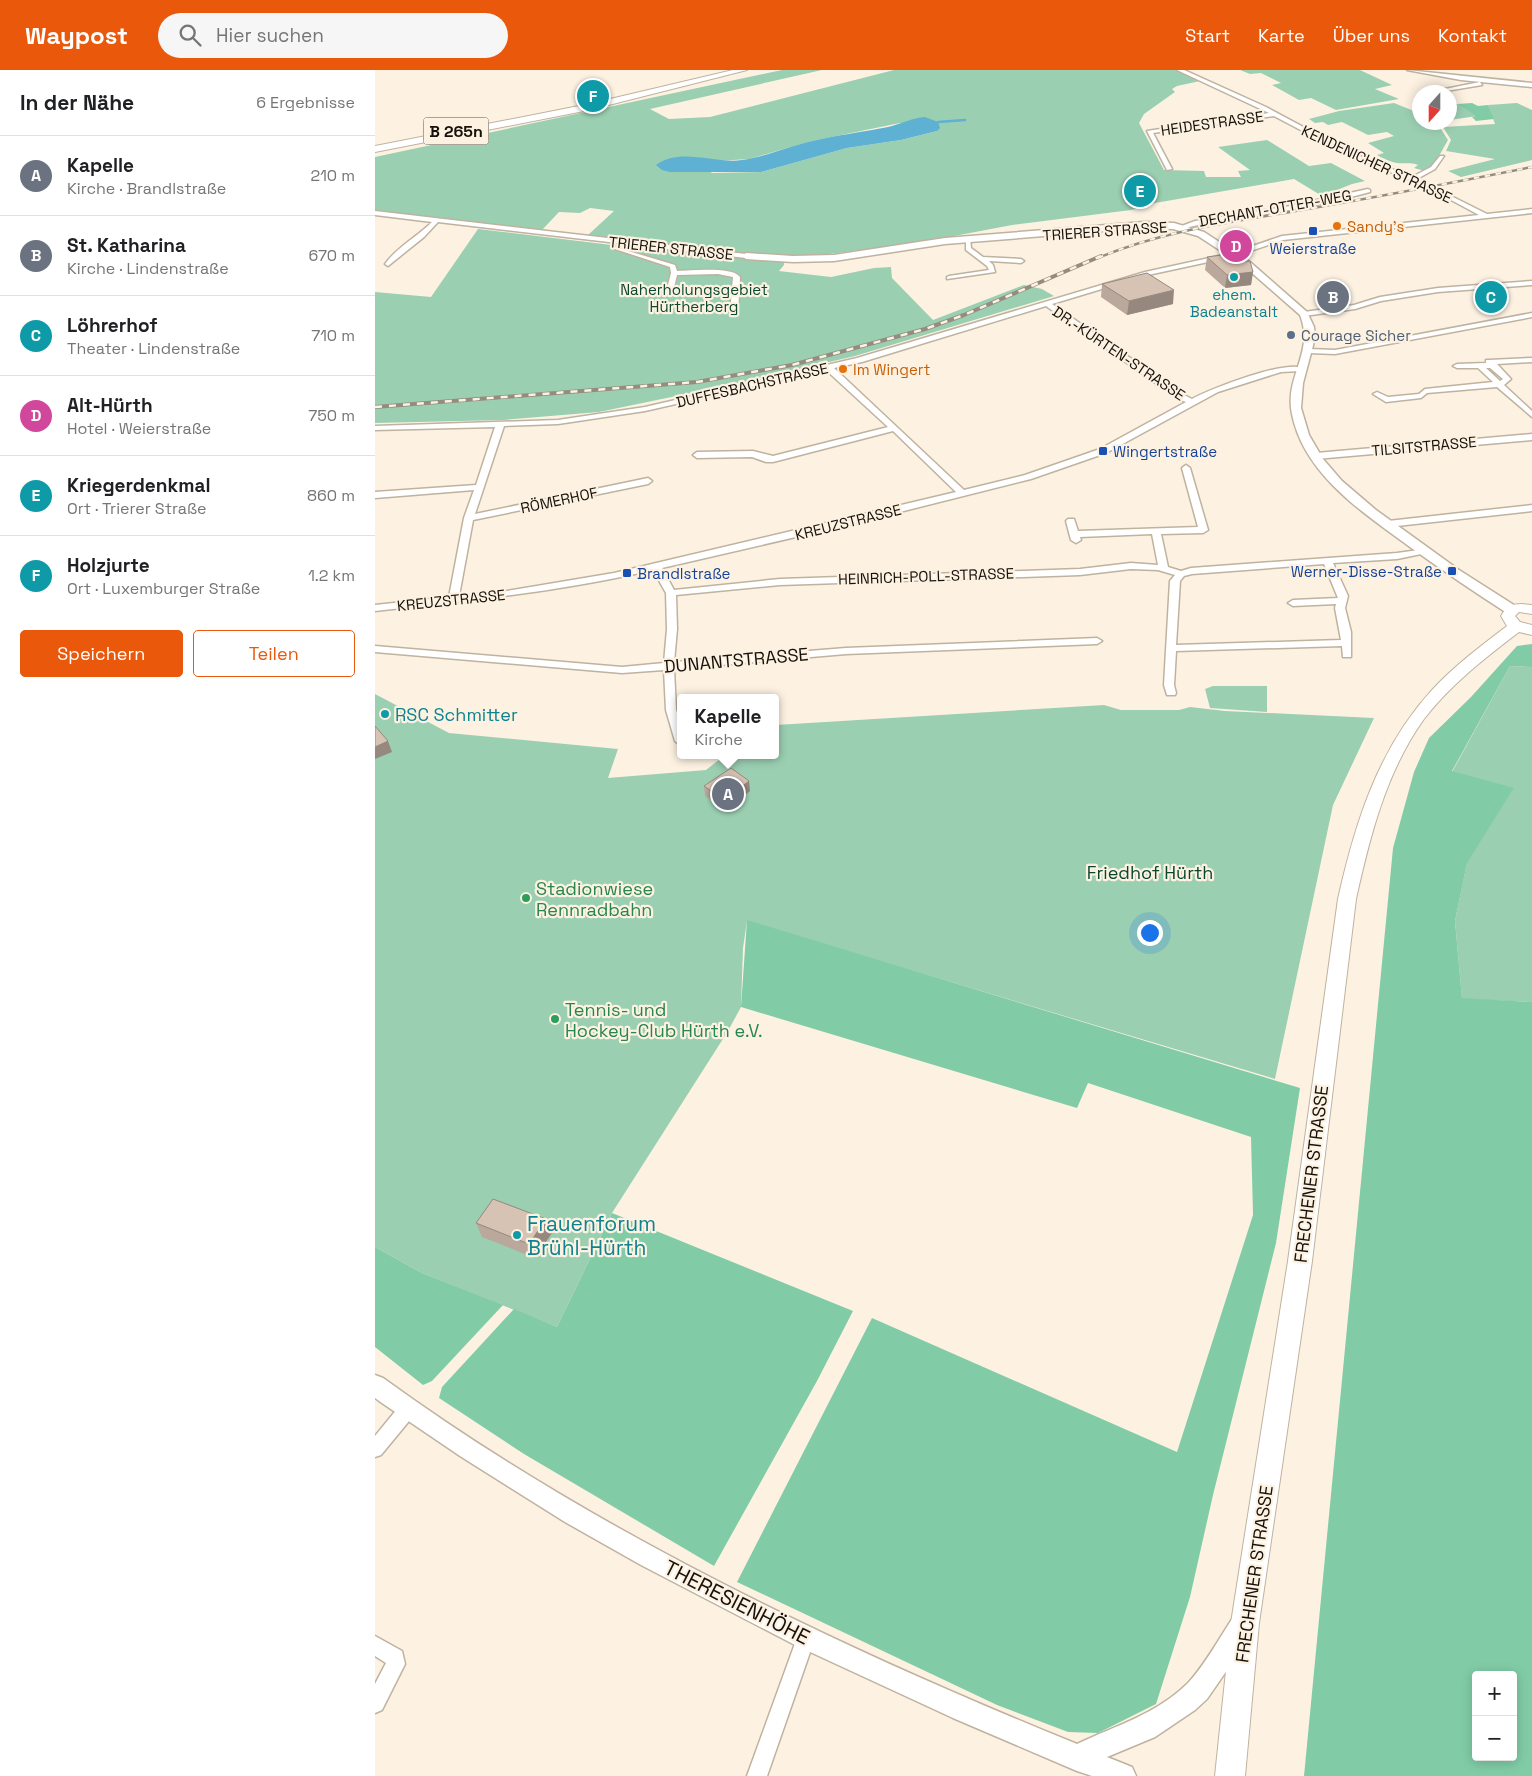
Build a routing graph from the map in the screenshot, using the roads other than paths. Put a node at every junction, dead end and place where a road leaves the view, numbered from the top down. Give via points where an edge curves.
1 (743, 70) edge
2 (1181, 70) edge
3 (1410, 70) edge
4 (1488, 81) junction
5 (1532, 85) edge
6 (1457, 87) edge
7 (1243, 98) junction
8 (1237, 101) dead end
9 (1239, 109) dead end
10 (1275, 114) junction
11 (1244, 118) junction
12 (375, 147) edge
13 (1442, 157) dead end
14 (1169, 169) dead end
15 (1412, 178) junction
16 (1368, 191) dead end
17 (1532, 211) edge
18 (1519, 212) junction
19 (375, 213) edge
20 (1484, 215) junction
21 (436, 220) junction
22 (1532, 220) edge
23 (1182, 227) junction
24 (968, 239) junction
25 (604, 241) junction
26 (1235, 255) junction
27 (747, 256) joint
28 (981, 258) junction
29 (1021, 261) dead end
30 (388, 264) dead end
31 (674, 273) junction
32 (949, 278) dead end
33 (1532, 283) edge
34 (669, 291) dead end
35 (1046, 304) junction
36 (734, 313) dead end
37 (1304, 314) junction
38 (1532, 316) edge
39 (1309, 351) junction
40 (1532, 360) edge
41 (1494, 365) junction
42 (1457, 366) dead end
43 (1480, 366) junction
44 (829, 368) junction
45 (1301, 369) junction
46 (1499, 384) junction
47 (1377, 394) dead end
48 (1192, 402) junction
49 (1532, 415) edge
50 (500, 425) junction
51 (375, 428) edge
52 (895, 428) junction
53 (1532, 437) edge
54 (697, 455) dead end
55 (1316, 456) junction
56 (1186, 468) dead end
57 (648, 481) dead end
58 (478, 487) junction
59 (962, 493) junction
60 (375, 496) edge
61 (1532, 508) edge
62 (469, 518) junction
63 (1071, 521) dead end
64 (1388, 524) junction
65 (1156, 532) junction
66 (1423, 551) junction
67 (1327, 561) junction
68 (657, 566) junction
69 (1163, 567) junction
70 (1181, 574) junction
71 (671, 593) junction
72 (453, 600) junction
73 (1343, 601) junction
74 (1293, 603) dead end
75 (375, 608) edge
76 (1532, 610) edge
77 (1520, 622) edge
78 (1097, 641) dead end
79 (1346, 643) junction
80 (1172, 648) junction
81 (375, 649) edge
82 (1347, 655) dead end
83 (669, 665) junction
84 (1171, 693) dead end
85 (677, 731) edge
86 (375, 1385) edge
87 (408, 1409) junction
88 (375, 1449) edge
89 (1245, 1623) junction
90 (805, 1638) junction
91 (375, 1645) edge
92 (375, 1703) edge
93 (1077, 1758) junction
94 (757, 1776) edge
95 (1123, 1776) edge
96 (1230, 1776) edge

1 - 12 main road, B 265n via 658,92
2 - 7 street, KENDENICHER STRASSE
3 - 4 street
4 - 5 street
4 - 6 street
7 - 8 street
7 - 10 street, KENDENICHER STRASSE
9 - 11 street
10 - 11 street, HEIDESTRASSE
10 - 15 street, KENDENICHER STRASSE via 1350,154
11 - 14 street, HEIDESTRASSE via 1149,132
13 - 15 street via 1433,168
15 - 20 street, KENDENICHER STRASSE
16 - 23 street, DECHANT-OTTER-WEG via 1226,219 1195,221
17 - 18 street
18 - 20 street
18 - 22 street
19 - 21 street, TRIERER STRASSE
20 - 26 street via 1292,236
21 - 25 street, TRIERER STRASSE
21 - 30 street
23 - 24 street, TRIERER STRASSE via 1144,225
23 - 26 street, TRIERER STRASSE via 1201,234
24 - 27 street, TRIERER STRASSE via 834,258
24 - 28 street via 968,249
25 - 27 street, TRIERER STRASSE
25 - 31 street via 673,266
26 - 35 street, DUFFESBACHSTRASSE via 1147,273
26 - 37 street, TRIERER STRASSE
28 - 29 street
28 - 32 street via 990,264 993,271
31 - 34 street
31 - 36 street via 735,274
33 - 37 street via 1439,290
35 - 44 street, DUFFESBACHSTRASSE
35 - 48 street, DR.-KÜRTEN-STRASSE
37 - 39 street via 1312,333
38 - 39 street via 1335,352
39 - 45 street
40 - 41 street via 1489,362
41 - 43 street
41 - 46 street via 1507,379
42 - 43 street
43 - 46 street
44 - 50 street, DUFFESBACHSTRASSE via 608,415
44 - 52 street
45 - 48 street, KREUZSTRASSE via 1280,370 1215,390
45 - 55 street via 1295,406
46 - 47 street via 1425,391 1421,396 1386,400
46 - 49 street
48 - 59 street, KREUZSTRASSE via 1081,460 1028,478
50 - 51 street, DUFFESBACHSTRASSE
50 - 58 street
52 - 54 street via 773,459 753,454
52 - 59 street
53 - 55 street, TILSITSTRASSE
55 - 64 street via 1342,487
56 - 65 street via 1203,530
57 - 62 street, RÖMERHOF
58 - 60 street
58 - 62 street
59 - 68 street, KREUZSTRASSE
61 - 64 street
62 - 72 street
63 - 65 street via 1075,538
64 - 66 street
65 - 69 street
66 - 67 street
66 - 77 street
67 - 70 street
67 - 73 street
68 - 71 street
68 - 72 street, KREUZSTRASSE via 554,586
69 - 70 street, HEINRICH-POLL-STRASSE
69 - 71 street, HEINRICH-POLL-STRASSE via 780,582
70 - 80 street via 1175,581
71 - 83 street
72 - 75 street, KREUZSTRASSE
73 - 74 street
73 - 79 street via 1340,608
76 - 77 main road via 1523,608
77 - 89 main road, FRECHENER STRASSE via 1438,694 1408,732 1382,779 1359,844 1347,899 1300,1261
78 - 83 street, DUNANTSTRASSE via 847,651
79 - 80 street
79 - 82 street
80 - 84 street
81 - 83 street, DUNANTSTRASSE via 600,670
83 - 85 street via 671,710
86 - 87 street, THERESIENHÖHE
87 - 88 street
87 - 90 street, THERESIENHÖHE via 561,1507
89 - 93 street via 1198,1690 1186,1701 1146,1728
89 - 96 main road, FRECHENER STRASSE
90 - 93 street, THERESIENHÖHE
90 - 94 street
91 - 92 street via 395,1658 396,1664
93 - 95 street, THERESIENHÖHE

